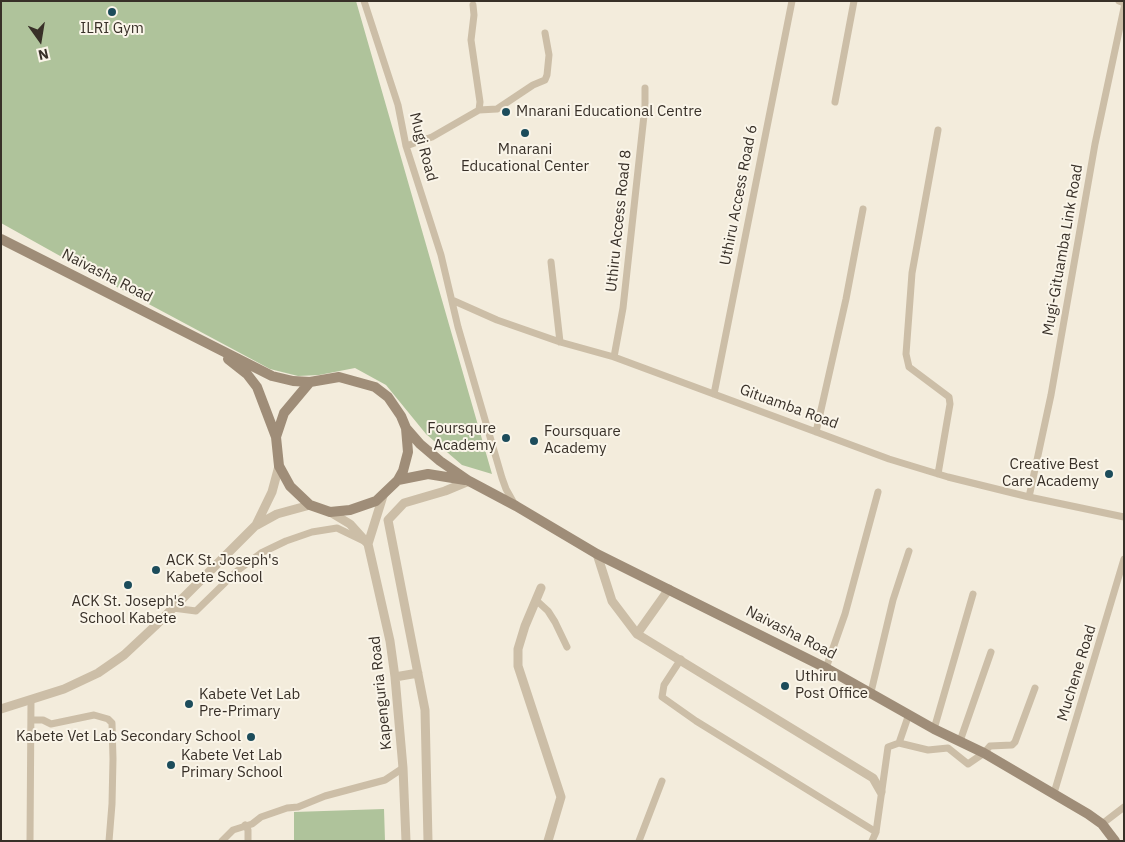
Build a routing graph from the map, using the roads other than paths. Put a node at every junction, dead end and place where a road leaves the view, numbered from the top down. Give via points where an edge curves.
1 (364, 1) edge
2 (792, 1) edge
3 (854, 1) edge
4 (1119, 1) edge
5 (1124, 3) edge
6 (473, 5) dead end
7 (1124, 8) edge
8 (545, 33) dead end
9 (645, 88) dead end
10 (836, 102) dead end
11 (479, 110) junction
12 (938, 130) dead end
13 (406, 146) junction
14 (863, 209) dead end
15 (1, 239) edge
16 (551, 262) dead end
17 (452, 300) junction
18 (200, 340) junction
19 (560, 342) junction
20 (614, 357) junction
21 (310, 382) junction
22 (714, 394) junction
23 (406, 428) junction
24 (816, 432) junction
25 (276, 437) junction
26 (279, 466) junction
27 (938, 474) junction
28 (398, 480) junction
29 (472, 482) junction
30 (878, 492) dead end
31 (383, 496) junction
32 (1029, 497) junction
33 (310, 504) junction
34 (516, 506) junction
35 (330, 512) junction
36 (1124, 517) edge
37 (256, 525) junction
38 (368, 544) junction
39 (909, 551) dead end
40 (597, 554) junction
41 (1124, 559) edge
42 (541, 588) dead end
43 (669, 589) junction
44 (973, 594) dead end
45 (536, 600) junction
46 (174, 608) junction
47 (637, 634) junction
48 (567, 647) dead end
49 (991, 652) dead end
50 (681, 660) junction
51 (826, 668) junction
52 (418, 673) junction
53 (395, 677) junction
54 (1035, 688) dead end
55 (871, 692) junction
56 (30, 700) junction
57 (1, 709) edge
58 (909, 714) junction
59 (31, 720) junction
60 (934, 729) junction
61 (960, 741) junction
62 (899, 743) junction
63 (984, 753) junction
64 (403, 768) junction
65 (662, 781) dead end
66 (881, 792) junction
67 (1054, 794) junction
68 (1124, 807) edge
69 (1102, 824) junction
70 (246, 825) junction
71 (876, 832) junction
72 (30, 841) edge
73 (109, 841) edge
74 (222, 841) edge
75 (248, 841) edge
76 (406, 841) edge
77 (428, 841) edge
78 (548, 841) edge
79 (639, 841) edge
80 (872, 841) edge
81 (1115, 841) edge

1 - 13 street, Mugi Road via 398,105
2 - 22 street, Uthiru Access Road 6
3 - 10 street
4 - 5 street
6 - 11 street via 471,40
7 - 32 street, Mugi-Gituamba Link Road
8 - 11 street via 548,55 545,80 533,84 497,109
9 - 20 street, Uthiru Access Road 8 via 623,308
11 - 13 street via 432,137
12 - 27 street via 912,273 906,354 909,367 949,397
13 - 17 street, Mugi Road
14 - 24 street
15 - 18 main road, Naivasha Road
16 - 19 street
17 - 19 street, Gituamba Road
17 - 34 street, Mugi Road via 502,478
18 - 21 main road, Naivasha Road via 272,376
18 - 25 main road, Naivasha Road via 236,364 257,387
19 - 20 street, Gituamba Road
20 - 22 street, Gituamba Road
21 - 23 main road via 340,377 375,387 388,397
21 - 25 main road via 284,413
22 - 24 street, Gituamba Road
23 - 28 main road via 408,452
23 - 29 main road via 433,455
24 - 27 street, Gituamba Road
25 - 26 main road
26 - 33 main road via 290,486
26 - 37 street via 272,492
27 - 32 street, Gituamba Road
28 - 29 main road via 428,474
28 - 31 main road
29 - 34 main road, Naivasha Road
29 - 52 street via 404,503 388,520
30 - 51 street via 845,614
31 - 35 main road via 376,502 350,510
31 - 38 street
32 - 36 street, Gituamba Road
33 - 35 main road
33 - 37 street via 277,514
34 - 40 main road, Naivasha Road
35 - 38 street, Kapenguria Road via 350,524
37 - 46 street
38 - 46 street via 337,528 312,532 261,553 237,571 196,611
38 - 53 street, Kapenguria Road
39 - 55 street via 893,600
40 - 43 main road, Naivasha Road
40 - 47 street via 612,601
41 - 67 street, Muchene Road
42 - 45 street
43 - 47 street
43 - 51 main road, Naivasha Road
44 - 60 street
45 - 48 street via 548,611
45 - 78 street via 518,649 518,666 562,797
46 - 56 street via 124,655 98,673
47 - 50 street
49 - 61 street
50 - 66 street via 873,778
50 - 71 street via 664,685 662,697
51 - 55 main road, Naivasha Road
52 - 53 street
52 - 77 street via 425,710
53 - 64 street, Kapenguria Road
54 - 63 street via 1015,742 1008,747 990,746
55 - 58 main road, Naivasha Road
56 - 57 street
56 - 59 street
58 - 60 main road, Naivasha Road
58 - 62 street
59 - 72 street
59 - 73 street via 51,724 94,715 112,723
60 - 61 main road, Naivasha Road
61 - 63 main road, Naivasha Road
62 - 63 street via 928,750 948,748 968,764
62 - 66 street via 888,747
63 - 67 main road, Naivasha Road
64 - 70 street via 385,780 287,808
64 - 76 street, Kapenguria Road
65 - 79 street
66 - 71 street
67 - 69 main road, Naivasha Road
68 - 69 street
69 - 81 main road, Naivasha Road
70 - 74 street via 233,830
70 - 75 street
71 - 80 street

